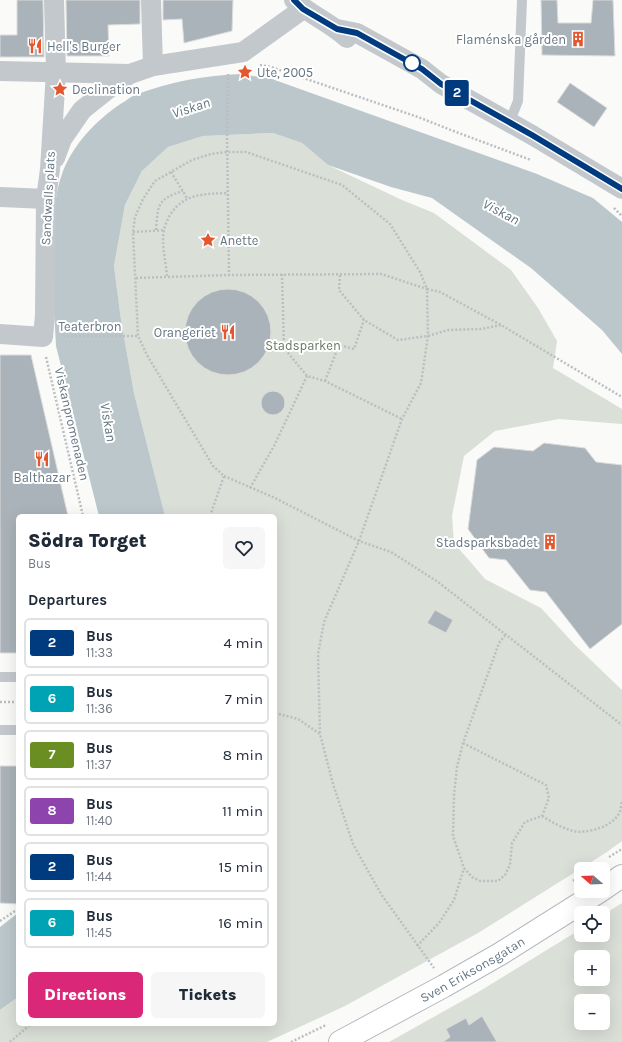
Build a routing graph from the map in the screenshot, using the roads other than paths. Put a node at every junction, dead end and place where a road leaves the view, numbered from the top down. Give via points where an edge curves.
1 (54, 0) edge
2 (151, 0) edge
3 (522, 0) edge
4 (298, 4) edge
5 (56, 66) junction
6 (153, 66) junction
7 (0, 71) edge
8 (130, 74) junction
9 (509, 123) junction
10 (50, 169) junction
11 (620, 184) edge
12 (0, 197) edge
13 (46, 199) junction
14 (0, 334) edge
15 (0, 677) edge
16 (16, 677) edge
17 (0, 730) edge
18 (16, 730) edge
19 (622, 876) edge
20 (610, 884) edge
21 (589, 898) edge
22 (340, 1042) edge

1 - 5 street, Sandwalls plats
2 - 6 street
3 - 9 lane via 518,101
4 - 6 street via 229,62
4 - 9 street via 337,29 357,33 422,69 441,84
5 - 7 street
5 - 8 street
5 - 10 street, Sandwalls plats
6 - 8 street
8 - 10 street via 82,110 62,139
9 - 11 street
10 - 13 street, Sandwalls plats
12 - 13 street
13 - 14 street, Sandwalls plats via 43,337
15 - 16 lane
17 - 18 lane
19 - 20 street
21 - 22 street, Sven Eriksonsgatan via 500,954

